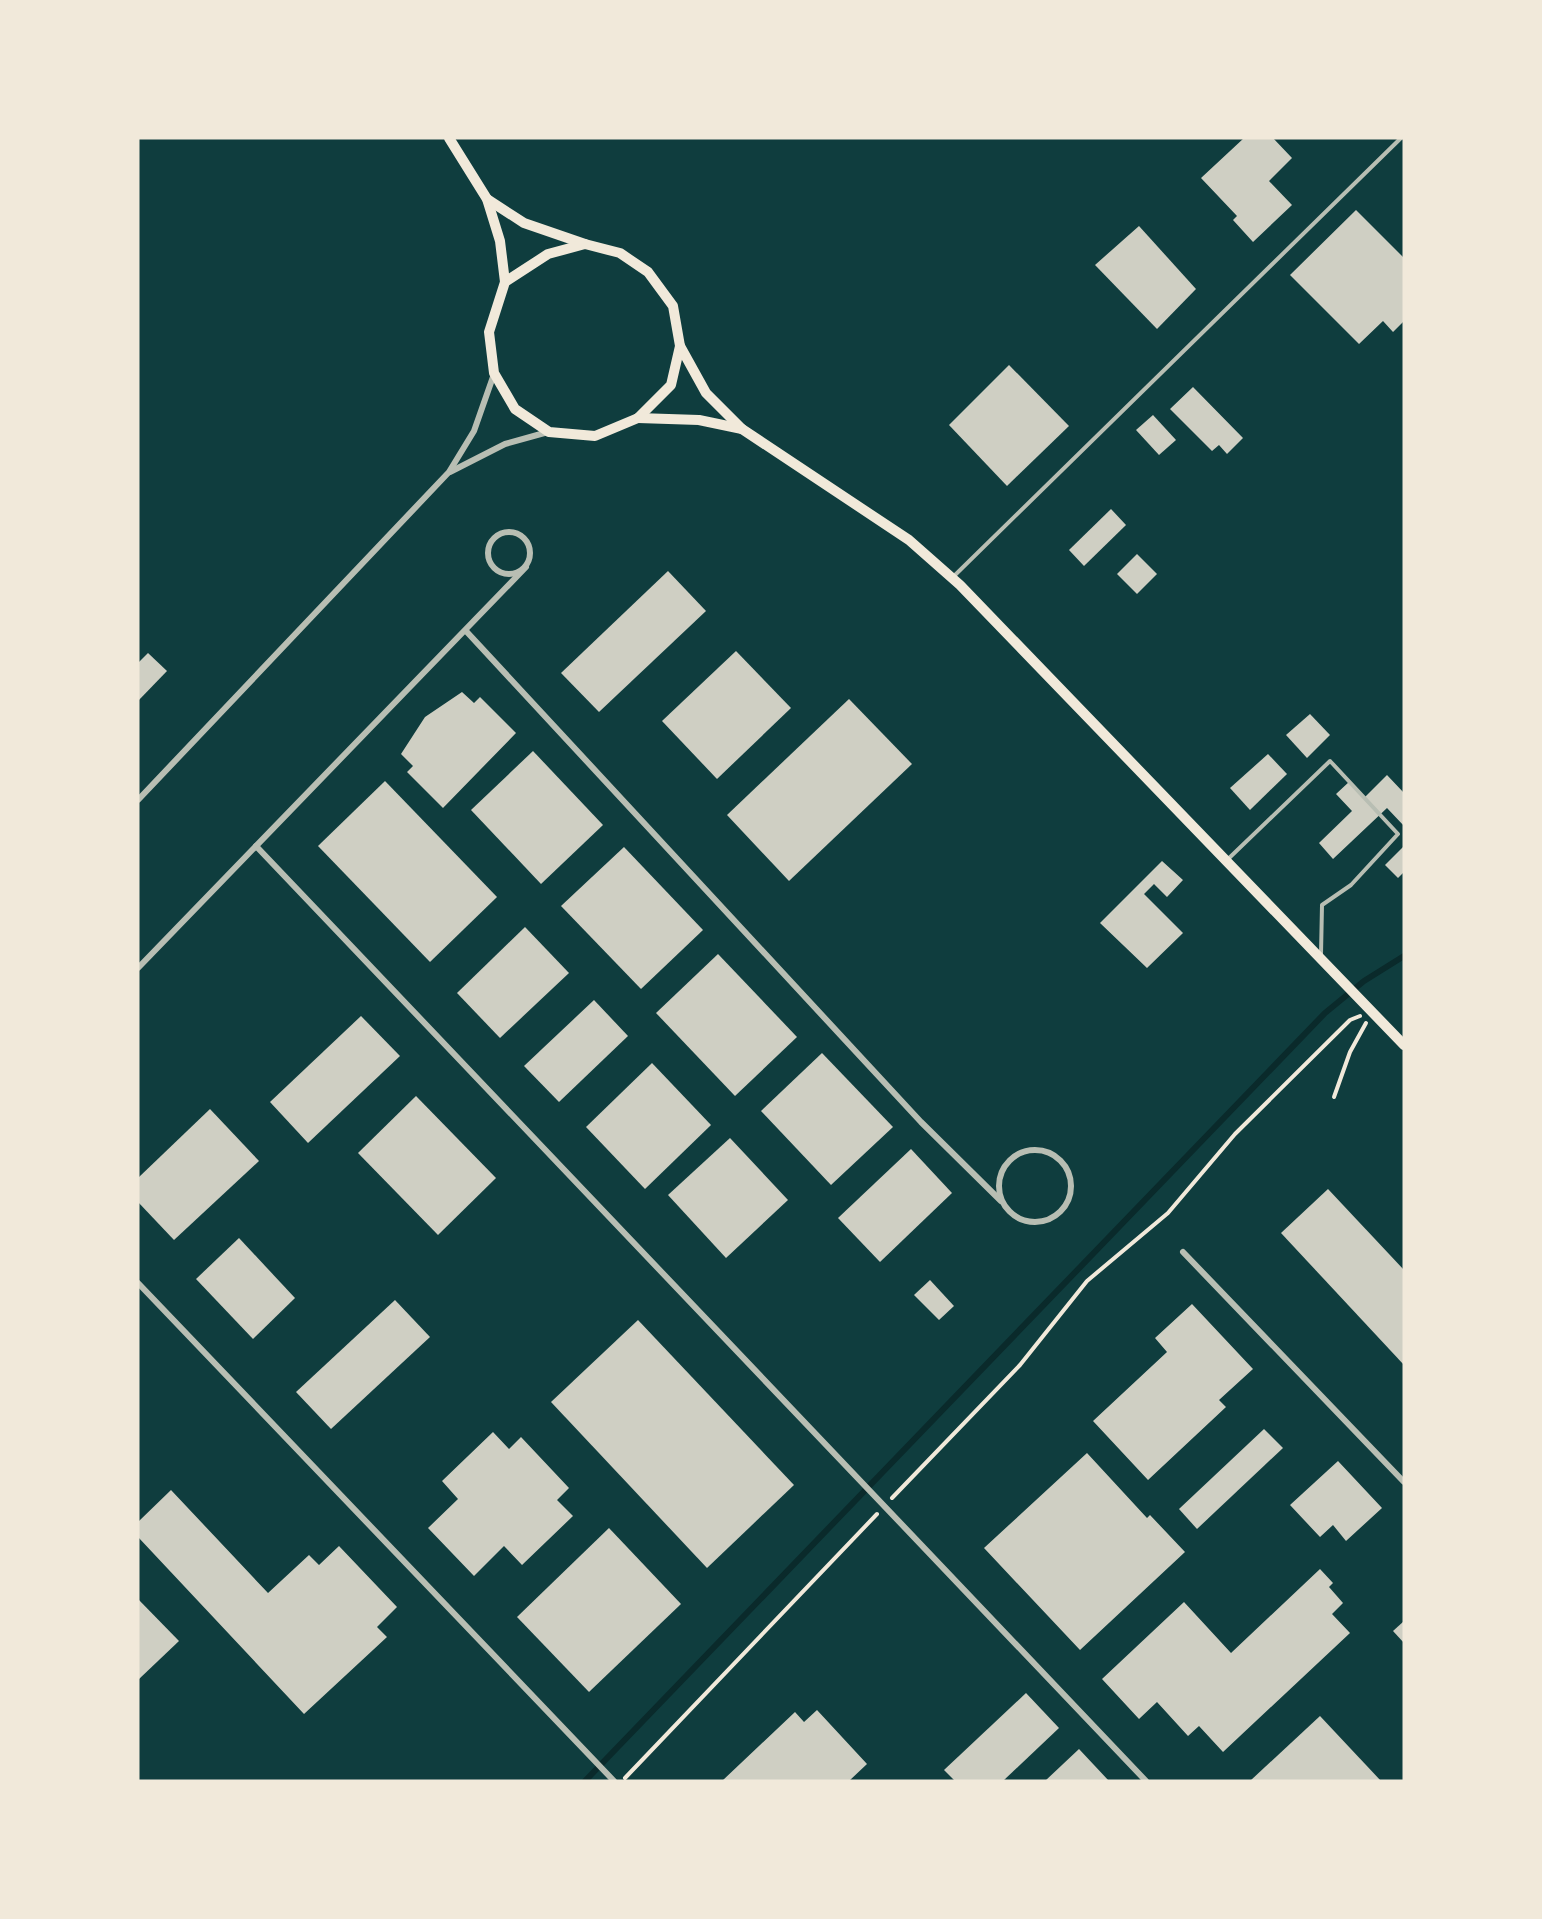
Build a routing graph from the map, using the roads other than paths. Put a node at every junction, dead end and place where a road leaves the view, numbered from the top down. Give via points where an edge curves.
1 (449, 138) edge
2 (1401, 138) edge
3 (487, 199) junction
4 (585, 244) junction
5 (505, 282) junction
6 (680, 346) junction
7 (494, 373) junction
8 (638, 418) junction
9 (742, 429) junction
10 (549, 432) junction
11 (449, 472) junction
12 (525, 567) junction
13 (952, 578) junction
14 (466, 631) junction
15 (138, 800) edge
16 (256, 846) junction
17 (1226, 861) junction
18 (1321, 961) junction
19 (138, 968) edge
20 (1404, 1045) edge
21 (1001, 1201) junction
22 (1184, 1252) dead end
23 (138, 1283) edge
24 (1404, 1482) edge
25 (614, 1781) edge
26 (1146, 1781) edge

1 - 3 main road
2 - 13 lane
3 - 4 main road via 524,224
3 - 5 main road via 500,242
4 - 5 main road via 548,254
4 - 6 main road via 620,253 648,272 673,306
5 - 7 main road via 489,332
6 - 8 main road via 671,385
6 - 9 main road via 706,393
7 - 10 main road via 515,409
7 - 11 street via 474,431
8 - 9 main road via 699,420
8 - 10 main road via 595,436
9 - 13 main road via 909,540
10 - 11 street via 505,444
11 - 15 street
12 - 12 street via 531,555 523,536 503,532 492,540 488,554 493,567 506,574
12 - 14 street
13 - 17 main road
14 - 16 street
14 - 21 street via 921,1122
16 - 19 street
16 - 26 street
17 - 18 main road
17 - 18 lane via 1330,761 1398,834 1351,885 1322,905
18 - 20 main road
21 - 21 street via 1018,1219 1045,1221 1057,1215 1069,1198 1068,1170 1053,1154 1024,1151 1004,1166 999,1178
22 - 24 street
23 - 25 street

